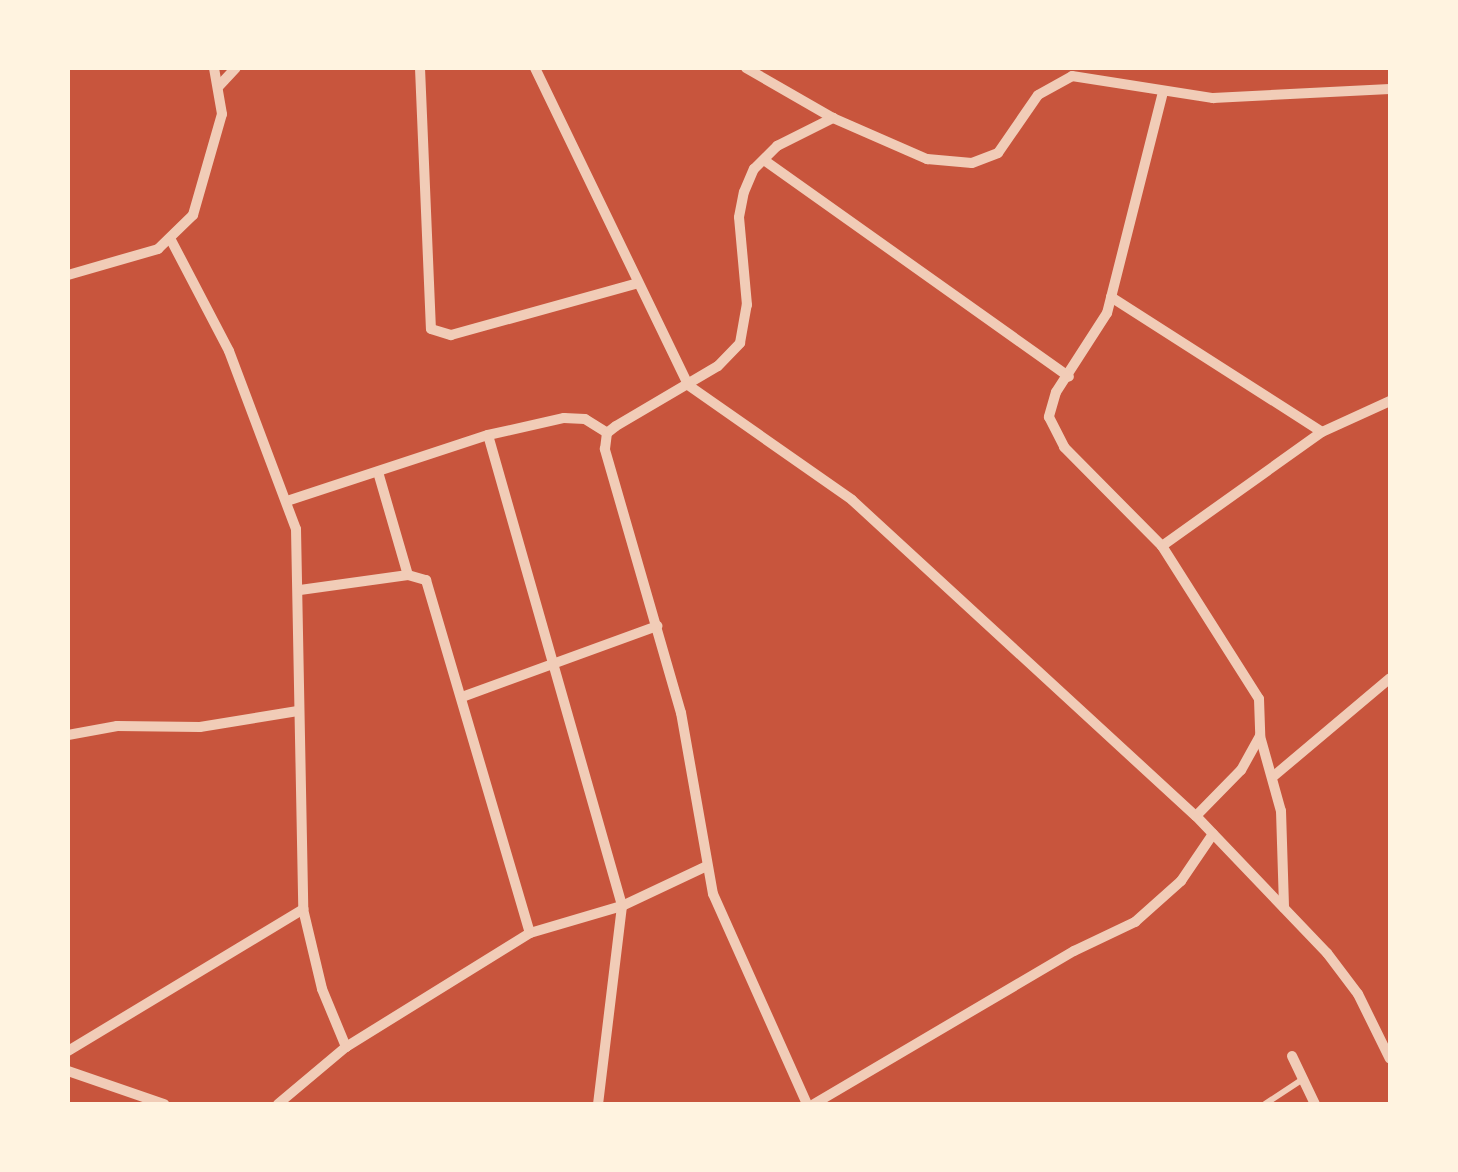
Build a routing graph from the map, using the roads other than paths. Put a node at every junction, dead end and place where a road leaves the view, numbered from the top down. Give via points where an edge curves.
1 (214, 68) edge
2 (236, 68) edge
3 (420, 68) edge
4 (535, 68) edge
5 (746, 68) edge
6 (1095, 72) edge
7 (218, 87) junction
8 (1390, 89) edge
9 (1163, 92) junction
10 (833, 118) junction
11 (764, 160) junction
12 (170, 240) junction
13 (68, 275) edge
14 (638, 283) junction
15 (1111, 297) junction
16 (1069, 377) junction
17 (688, 385) junction
18 (1390, 401) edge
19 (1322, 432) junction
20 (606, 433) junction
21 (488, 435) junction
22 (378, 472) junction
23 (290, 500) junction
24 (1162, 546) junction
25 (408, 575) junction
26 (300, 590) junction
27 (657, 626) junction
28 (556, 662) junction
29 (1390, 678) edge
30 (462, 698) junction
31 (298, 711) junction
32 (68, 735) edge
33 (1260, 736) junction
34 (1275, 775) junction
35 (1196, 816) junction
36 (1214, 834) junction
37 (705, 867) junction
38 (622, 906) junction
39 (1284, 908) junction
40 (303, 909) junction
41 (530, 933) junction
42 (346, 1047) junction
43 (68, 1051) edge
44 (1292, 1056) dead end
45 (1390, 1059) edge
46 (68, 1071) edge
47 (1304, 1078) junction
48 (164, 1104) edge
49 (278, 1104) edge
50 (598, 1104) edge
51 (811, 1104) edge
52 (1265, 1104) edge
53 (1314, 1104) edge

1 - 7 street
2 - 7 street
3 - 14 street via 431,329 451,335
4 - 14 street
5 - 10 street
6 - 9 street
6 - 10 street via 1047,88 998,152 972,163 928,159
7 - 12 street via 222,114 210,174 193,214
8 - 9 street via 1263,98
9 - 15 street
10 - 11 street
11 - 16 street
11 - 17 street via 754,169 739,218 747,305 740,343
12 - 13 street via 140,258
12 - 23 street via 229,351
14 - 17 street
15 - 16 street
15 - 19 street
16 - 24 street via 1049,416 1055,434
17 - 20 street
17 - 35 street via 852,500
18 - 19 street
19 - 24 street
20 - 21 street via 572,417
20 - 27 street via 606,466
21 - 22 street
21 - 28 street
22 - 23 street
22 - 25 street
23 - 26 street
24 - 33 street via 1259,699
25 - 26 street
25 - 30 street via 430,587
26 - 31 street
27 - 28 street
27 - 37 street via 681,713
28 - 30 street
28 - 38 street
29 - 34 street
30 - 41 street
31 - 32 street
31 - 40 street
33 - 34 street
33 - 35 street via 1242,770
34 - 39 street via 1286,850
35 - 36 street
36 - 39 street
36 - 51 street via 1181,882 1135,922
37 - 38 street
37 - 51 street
38 - 41 street
38 - 50 street
39 - 45 street via 1358,994
40 - 42 street via 322,989
40 - 43 street
41 - 42 street
42 - 49 street
44 - 47 street
46 - 48 street
47 - 52 lane
47 - 53 street

